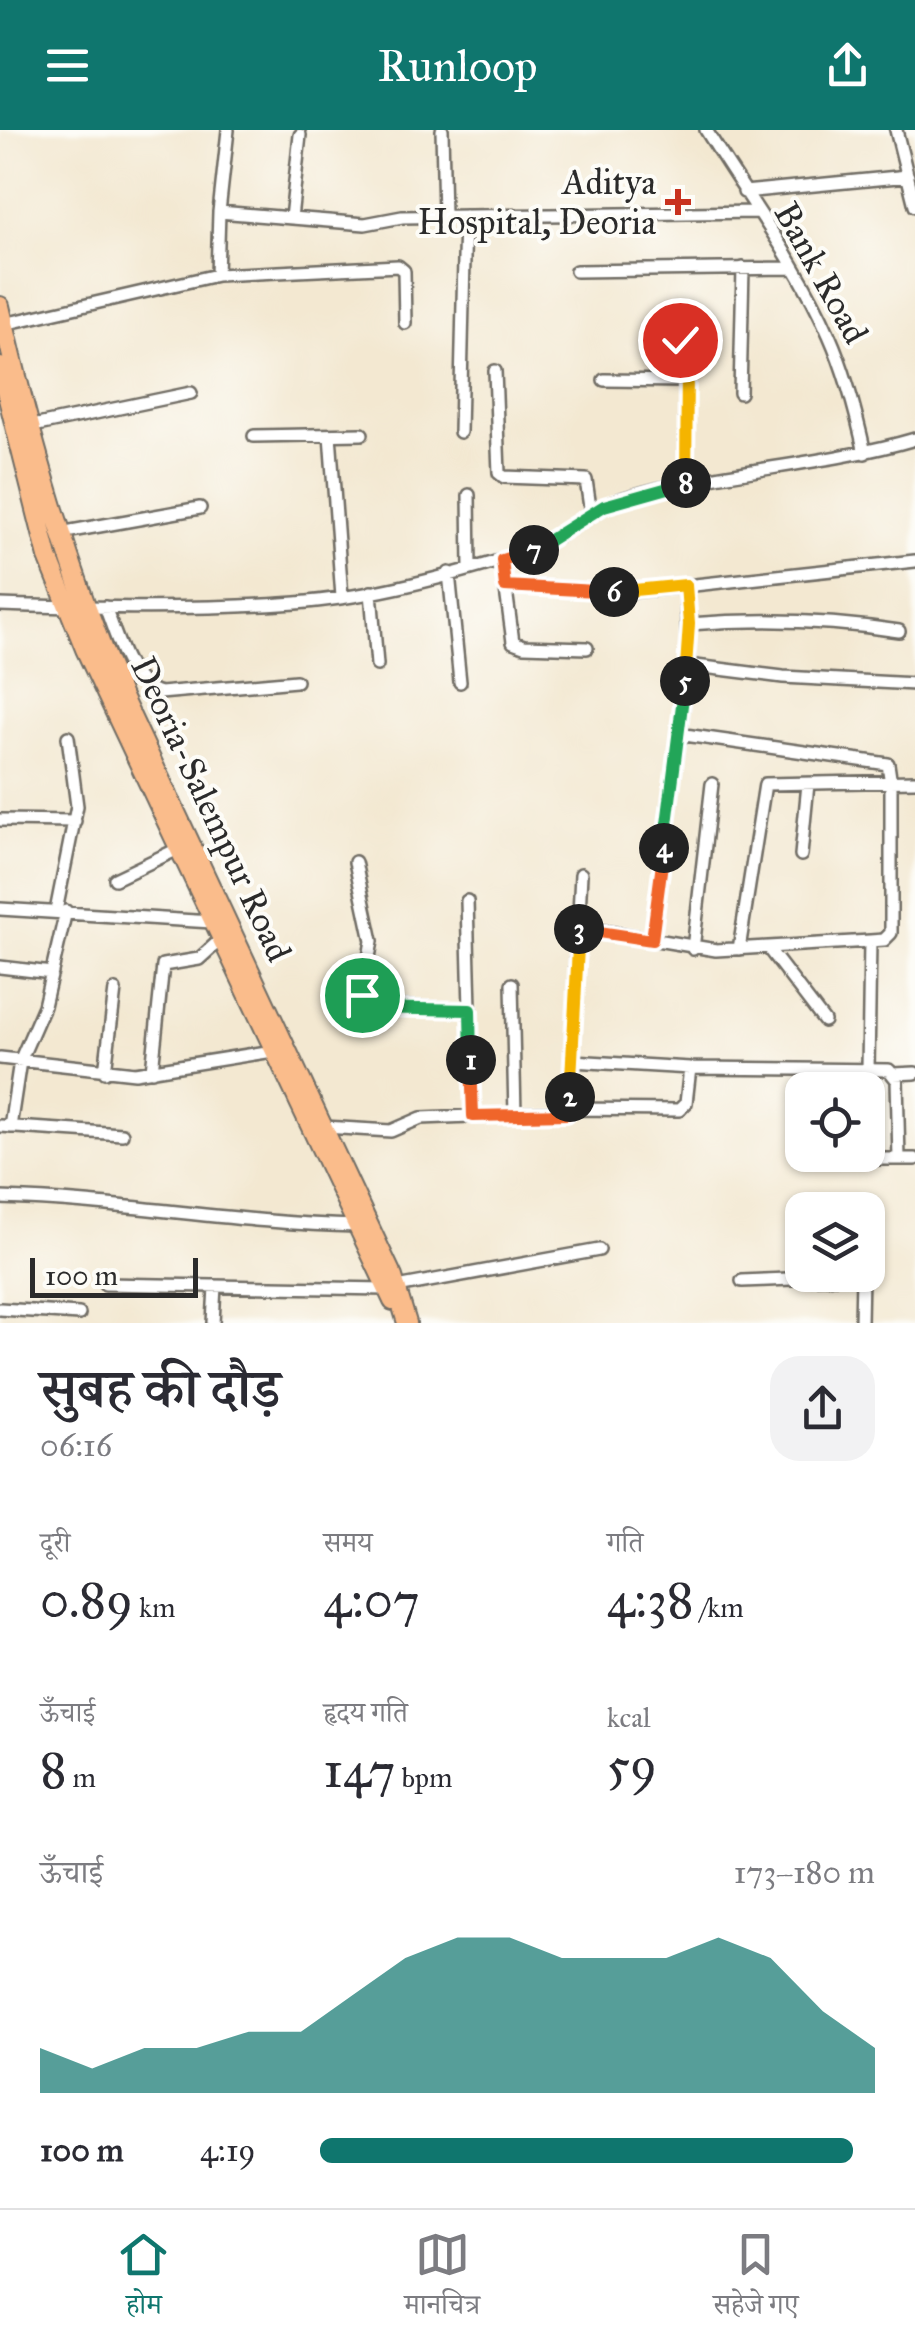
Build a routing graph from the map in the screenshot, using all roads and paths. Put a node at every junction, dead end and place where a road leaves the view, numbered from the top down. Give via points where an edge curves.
1 (228, 130) edge
2 (442, 130) edge
3 (706, 130) edge
4 (896, 130) edge
5 (300, 135) dead end
6 (908, 176) junction
7 (744, 192) junction
8 (915, 206) edge
9 (218, 212) junction
10 (757, 212) junction
11 (444, 216) junction
12 (465, 216) junction
13 (291, 218) junction
14 (742, 268) junction
15 (792, 268) junction
16 (576, 270) dead end
17 (217, 275) junction
18 (2, 315) edge
19 (663, 316) dead end
20 (405, 323) dead end
21 (495, 371) dead end
22 (1, 373) edge
23 (604, 380) dead end
24 (687, 381) junction
25 (191, 393) dead end
26 (740, 393) dead end
27 (28, 427) junction
28 (460, 432) dead end
29 (362, 434) dead end
30 (330, 435) junction
31 (254, 436) dead end
32 (915, 439) edge
33 (865, 452) junction
34 (686, 484) junction
35 (469, 495) dead end
36 (200, 508) dead end
37 (590, 514) junction
38 (60, 533) junction
39 (502, 560) junction
40 (915, 562) edge
41 (470, 568) junction
42 (449, 573) junction
43 (686, 585) junction
44 (505, 586) junction
45 (371, 592) junction
46 (342, 597) junction
47 (0, 605) edge
48 (76, 607) junction
49 (105, 607) junction
50 (689, 624) junction
51 (898, 631) dead end
52 (587, 648) dead end
53 (377, 665) dead end
54 (688, 665) junction
55 (296, 681) dead end
56 (460, 682) dead end
57 (915, 684) edge
58 (678, 734) junction
59 (68, 737) dead end
60 (915, 782) edge
61 (712, 784) dead end
62 (808, 784) junction
63 (891, 784) junction
64 (0, 820) edge
65 (75, 821) junction
66 (178, 848) junction
67 (801, 855) dead end
68 (355, 862) dead end
69 (580, 874) dead end
70 (114, 878) dead end
71 (467, 902) dead end
72 (0, 909) edge
73 (61, 911) junction
74 (212, 922) junction
75 (579, 928) junction
76 (220, 940) junction
77 (652, 940) junction
78 (870, 942) junction
79 (768, 948) junction
80 (693, 949) junction
81 (739, 949) junction
82 (0, 967) edge
83 (52, 974) junction
84 (512, 984) dead end
85 (114, 990) dead end
86 (470, 1010) junction
87 (824, 1021) dead end
88 (273, 1050) junction
89 (0, 1058) edge
90 (20, 1061) junction
91 (572, 1061) junction
92 (690, 1068) junction
93 (868, 1070) junction
94 (152, 1071) junction
95 (106, 1072) junction
96 (915, 1072) edge
97 (894, 1074) junction
98 (570, 1109) junction
99 (516, 1115) junction
100 (473, 1116) junction
101 (5, 1127) edge
102 (324, 1127) junction
103 (122, 1134) dead end
104 (885, 1160) edge
105 (900, 1160) junction
106 (915, 1160) edge
107 (0, 1198) edge
108 (356, 1226) junction
109 (599, 1250) dead end
110 (785, 1279) edge
111 (742, 1281) dead end
112 (105, 1284) dead end
113 (215, 1286) junction
114 (391, 1288) junction
115 (862, 1292) edge
116 (0, 1310) edge
117 (80, 1314) dead end
118 (214, 1323) edge
119 (406, 1323) edge
120 (861, 1323) edge

1 - 9 street
2 - 11 street
3 - 7 street, Bank Road
4 - 6 street
5 - 13 street
6 - 7 street
6 - 8 street
7 - 10 street, Bank Road
9 - 13 street
9 - 17 street
10 - 12 street
10 - 15 street, Bank Road
11 - 12 street
11 - 13 street via 365,224
12 - 28 street
14 - 15 street
14 - 16 street
14 - 26 street
15 - 33 street, Bank Road via 829,334
17 - 18 street
17 - 20 street via 402,267
18 - 27 highway, Deoria-Salempur Road
19 - 24 street via 684,348
21 - 37 street via 499,473 586,480
22 - 48 highway, Deoria-Salempur Road via 48,558
23 - 24 street
24 - 34 street
25 - 27 street
27 - 38 highway, Deoria-Salempur Road
29 - 30 street
30 - 31 street
30 - 46 street
32 - 33 street
33 - 34 street
34 - 37 street
35 - 41 street
36 - 38 street
37 - 39 street via 534,550
38 - 48 highway, Deoria-Salempur Road
39 - 41 street
39 - 44 street
40 - 43 street
41 - 42 street
42 - 45 street
42 - 56 street
43 - 44 street via 618,592
43 - 50 street
44 - 52 street via 513,642
45 - 46 street
45 - 53 street
46 - 49 street
47 - 48 street
48 - 49 street
48 - 66 highway, Deoria-Salempur Road
48 - 102 highway, Deoria-Salempur Road
49 - 55 street via 130,667 152,691
50 - 51 street via 801,620
50 - 54 street
54 - 57 street
54 - 58 street
58 - 63 street via 885,763
58 - 77 street
59 - 65 street
60 - 63 street
61 - 80 street
62 - 63 street
62 - 67 street
62 - 81 street via 765,784
63 - 78 street via 891,934
64 - 65 street
65 - 73 street
66 - 70 street
66 - 74 highway, Deoria-Salempur Road
68 - 86 street via 372,941 363,1006
69 - 75 street
71 - 86 street
72 - 73 street
73 - 74 street
73 - 83 street
74 - 76 highway, Deoria-Salempur Road
75 - 77 street
75 - 91 street
76 - 88 highway, Deoria-Salempur Road
76 - 94 street via 199,959 163,965
77 - 80 street
78 - 79 street
78 - 93 street
79 - 81 street
79 - 87 street
80 - 81 street
82 - 83 street
83 - 90 street
84 - 99 street
85 - 95 street
86 - 100 street
88 - 94 street
88 - 108 highway, Deoria-Salempur Road
89 - 90 street
90 - 95 street
90 - 101 street
91 - 92 street
91 - 98 street
92 - 93 street
92 - 98 street via 680,1110
93 - 97 street
94 - 95 street
96 - 97 street
97 - 105 street
98 - 99 street
99 - 100 street
100 - 102 street via 422,1118 391,1131
101 - 103 street
102 - 114 highway, Deoria-Salempur Road
104 - 105 street
105 - 106 street
107 - 108 street
108 - 114 highway, Deoria-Salempur Road
109 - 114 street
110 - 111 street
112 - 113 street
113 - 114 street
113 - 118 street
114 - 119 highway, Deoria-Salempur Road
115 - 120 street
116 - 117 street

